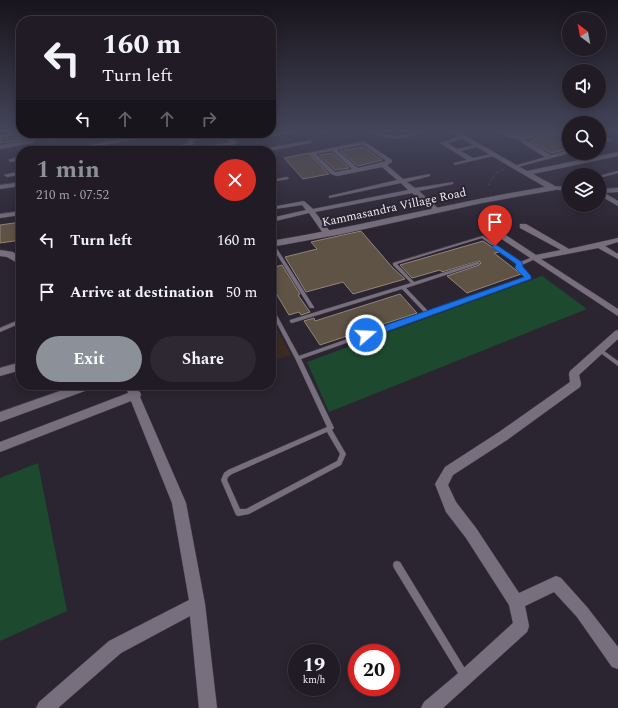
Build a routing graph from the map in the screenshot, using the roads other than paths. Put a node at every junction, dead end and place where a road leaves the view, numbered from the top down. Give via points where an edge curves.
1 (324, 164) edge
2 (350, 164) edge
3 (511, 164) edge
4 (526, 164) edge
5 (570, 164) edge
6 (383, 165) joint
7 (516, 167) junction
8 (357, 170) junction
9 (618, 172) edge
10 (527, 173) junction
11 (16, 174) edge
12 (7, 175) dead end
13 (428, 175) dead end
14 (606, 175) edge
15 (287, 178) dead end
16 (276, 180) edge
17 (402, 181) junction
18 (451, 182) dead end
19 (16, 185) edge
20 (562, 186) edge
21 (0, 188) edge
22 (555, 188) junction
23 (562, 188) edge
24 (618, 190) edge
25 (413, 191) junction
26 (606, 191) edge
27 (606, 196) edge
28 (332, 197) dead end
29 (618, 204) edge
30 (277, 208) dead end
31 (311, 211) junction
32 (438, 211) junction
33 (16, 214) edge
34 (0, 216) edge
35 (276, 219) edge
36 (523, 226) dead end
37 (495, 232) dead end
38 (328, 234) junction
39 (618, 240) edge
40 (276, 243) edge
41 (598, 246) junction
42 (276, 252) edge
43 (568, 252) junction
44 (0, 253) edge
45 (618, 257) edge
46 (16, 258) edge
47 (534, 258) junction
48 (478, 263) dead end
49 (520, 264) junction
50 (414, 284) junction
51 (403, 288) junction
52 (312, 307) dead end
53 (618, 313) edge
54 (427, 314) junction
55 (276, 317) edge
56 (292, 321) dead end
57 (16, 323) edge
58 (0, 330) edge
59 (618, 332) edge
60 (600, 350) junction
61 (298, 358) junction
62 (618, 364) edge
63 (16, 367) edge
64 (0, 372) edge
65 (74, 390) edge
66 (133, 390) edge
67 (0, 417) edge
68 (328, 429) junction
69 (0, 447) edge
70 (397, 565) dead end
71 (516, 602) junction
72 (197, 604) junction
73 (618, 661) edge
74 (466, 678) junction
75 (45, 708) edge
76 (208, 708) edge
77 (430, 708) edge

1 - 8 street via 333,173
2 - 8 street
3 - 7 street
4 - 7 street
5 - 10 street
6 - 8 street
6 - 17 street
7 - 10 street
9 - 14 lane
10 - 22 street
11 - 12 street
13 - 17 street
15 - 16 lane
17 - 25 street
17 - 28 street
18 - 25 street
19 - 21 street
20 - 22 lane
22 - 23 street, Kammasandra Village Road
22 - 32 street, Kammasandra Village Road
24 - 26 street
25 - 31 street
25 - 32 street
27 - 29 street
30 - 31 street via 304,204
31 - 35 street
31 - 38 street
32 - 38 street, Kammasandra Village Road
33 - 34 street
36 - 43 street
37 - 47 street
38 - 40 street, Kammasandra Village Road
39 - 41 street
41 - 43 street
41 - 45 street
42 - 52 lane
43 - 47 street
44 - 46 street via 10,254
47 - 49 lane
47 - 53 street
48 - 50 lane
49 - 50 lane via 483,237 394,264
49 - 54 lane via 519,268 529,277
50 - 51 lane
51 - 54 lane
51 - 56 lane
54 - 61 lane
55 - 61 lane
57 - 58 lane
59 - 60 street
60 - 62 lane
60 - 71 street via 574,374 576,384 449,471 441,484 451,507 471,532
61 - 68 lane via 331,428
63 - 64 street
65 - 67 street
66 - 69 street
66 - 72 street via 179,503
68 - 68 lane via 226,475 224,480 238,513 247,512 339,463 343,454
70 - 74 lane
71 - 73 street via 556,584 582,612
71 - 74 street via 521,626
72 - 75 street via 115,647
72 - 76 street
74 - 77 street

